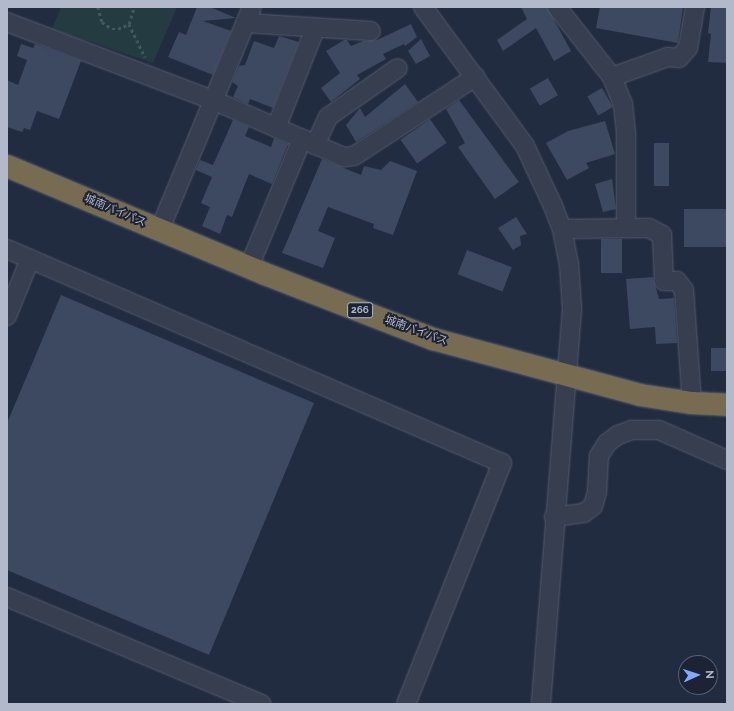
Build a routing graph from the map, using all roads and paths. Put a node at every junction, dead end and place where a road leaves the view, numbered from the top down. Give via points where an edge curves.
1 (98, 7) edge
2 (134, 7) edge
3 (423, 7) edge
4 (557, 7) edge
5 (694, 7) edge
6 (249, 15) edge
7 (7, 22) edge
8 (129, 24) junction
9 (315, 29) junction
10 (371, 32) dead end
11 (398, 68) dead end
12 (147, 76) junction
13 (475, 77) junction
14 (612, 78) junction
15 (215, 101) junction
16 (276, 128) junction
17 (309, 142) junction
18 (7, 166) edge
19 (626, 228) junction
20 (160, 229) junction
21 (562, 230) junction
22 (7, 249) edge
23 (30, 259) junction
24 (249, 267) junction
25 (7, 316) edge
26 (567, 376) junction
27 (692, 403) junction
28 (727, 405) edge
29 (727, 460) edge
30 (554, 518) junction
31 (7, 597) edge
32 (261, 704) edge
33 (406, 704) edge
34 (541, 704) edge

1 - 8 path via 98,17 106,26 118,29
2 - 8 path
3 - 13 street
4 - 14 street
5 - 14 street via 688,48 679,58 668,57
6 - 9 street
6 - 15 street
7 - 12 street
8 - 12 path via 142,46 148,65
9 - 10 street
9 - 16 street
11 - 17 street via 328,117
12 - 15 street
13 - 17 street via 354,156 344,157
13 - 21 street via 525,146 544,182
14 - 19 street via 624,104
15 - 16 street
15 - 20 street
16 - 17 street
17 - 24 street
18 - 20 highway, 城南バイパス / 266
19 - 21 street
19 - 27 street via 649,228 662,235 664,281 677,281 684,290
20 - 24 highway, 城南バイパス / 266
21 - 26 street via 569,264 572,309
22 - 23 street
23 - 25 street
23 - 33 street via 502,463
24 - 26 highway, 城南バイパス / 266 via 433,339
26 - 27 highway, 城南バイパス / 266 via 640,395
26 - 30 street
27 - 28 highway, 城南バイパス / 266
29 - 30 street via 659,430 632,430 618,435 607,443 599,456 594,506 584,513
30 - 34 street
31 - 32 street

